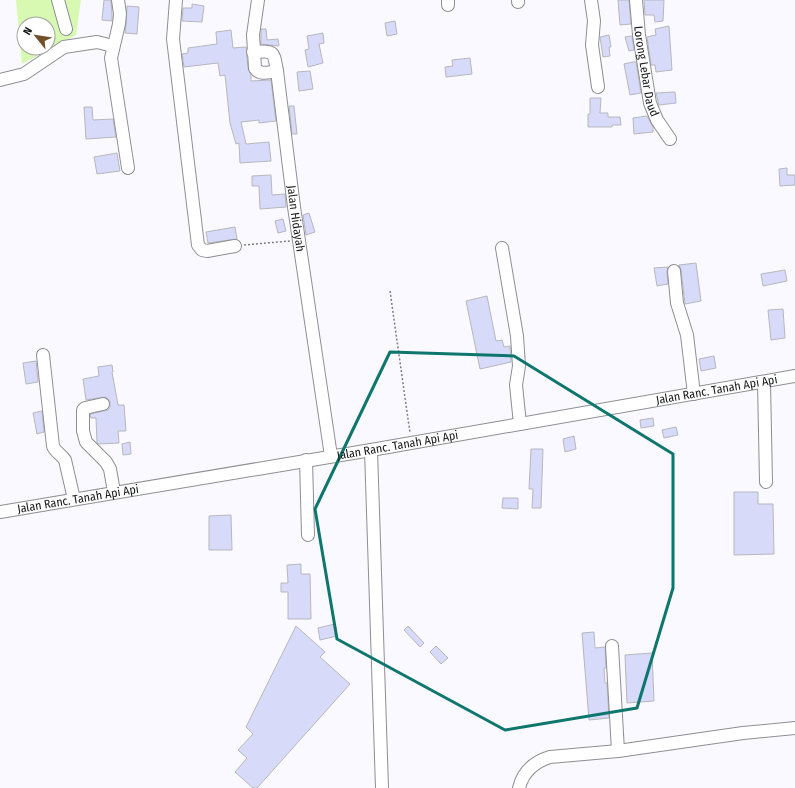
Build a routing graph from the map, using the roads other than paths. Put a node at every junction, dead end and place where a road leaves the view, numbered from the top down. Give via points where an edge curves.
1 (58, 0) edge
2 (118, 0) edge
3 (176, 0) edge
4 (258, 0) edge
5 (591, 0) edge
6 (636, 0) edge
7 (66, 29) dead end
8 (113, 46) junction
9 (253, 52) junction
10 (277, 72) junction
11 (0, 80) edge
12 (598, 87) dead end
13 (670, 139) dead end
14 (128, 168) dead end
15 (236, 246) road end
16 (502, 248) dead end
17 (674, 271) dead end
18 (43, 355) dead end
19 (795, 376) edge
20 (764, 382) junction
21 (694, 394) junction
22 (103, 404) dead end
23 (520, 424) junction
24 (371, 450) junction
25 (331, 456) junction
26 (306, 460) junction
27 (766, 482) dead end
28 (114, 492) junction
29 (74, 499) junction
30 (0, 512) edge
31 (308, 535) dead end
32 (612, 646) dead end
33 (795, 728) edge
34 (618, 751) junction
35 (382, 788) edge
36 (519, 788) edge

1 - 7 street
2 - 8 street via 119,24
3 - 15 street via 173,39 198,245 207,251
4 - 9 street
5 - 12 street via 594,21 592,45
6 - 13 street, Lorong Lebar Daud via 638,35 650,103 656,120
8 - 11 street via 97,42 64,47 24,74
8 - 14 street via 111,58
9 - 10 street, Jalan Hidayah via 272,53
9 - 10 street via 257,72
10 - 25 street, Jalan Hidayah
16 - 23 street via 517,336 519,366 516,386
17 - 21 street via 677,303 687,335
18 - 29 street via 53,446 65,460
19 - 20 street, Jalan Ranc. Tanah Api Api
20 - 21 street, Jalan Ranc. Tanah Api Api
20 - 27 street
21 - 23 street, Jalan Ranc. Tanah Api Api
22 - 28 street via 83,410 84,431 86,442 110,469
23 - 24 street, Jalan Ranc. Tanah Api Api
24 - 25 street, Jalan Ranc. Tanah Api Api
24 - 35 street
25 - 26 street, Jalan Ranc. Tanah Api Api
26 - 28 street, Jalan Ranc. Tanah Api Api
26 - 31 street
28 - 29 street, Jalan Ranc. Tanah Api Api
29 - 30 street, Jalan Ranc. Tanah Api Api
32 - 34 street
33 - 34 street
34 - 36 street via 539,760 525,774

